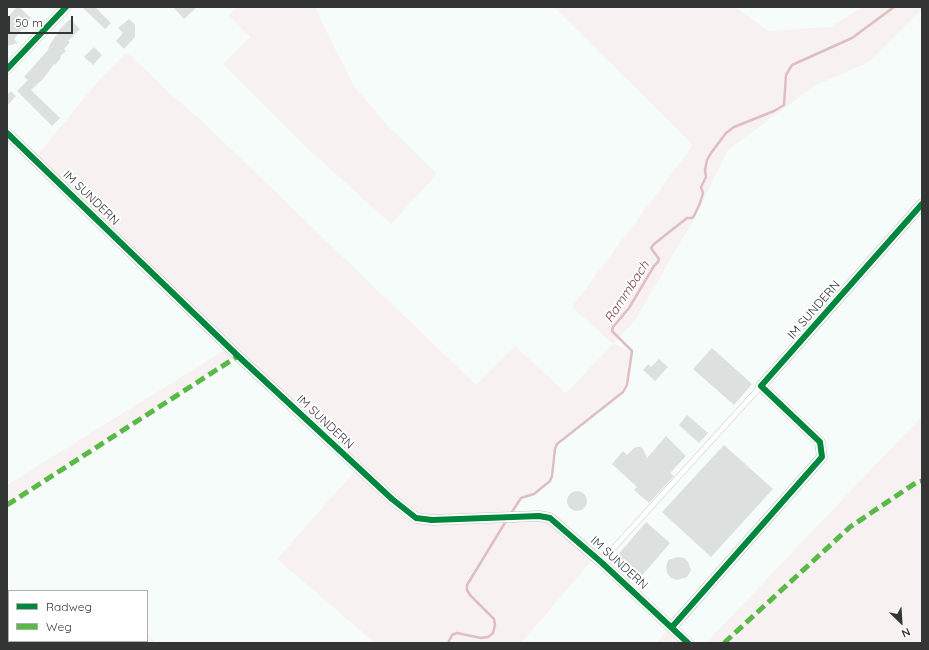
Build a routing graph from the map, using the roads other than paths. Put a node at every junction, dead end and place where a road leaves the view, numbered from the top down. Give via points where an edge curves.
1 (66, 7) edge
2 (7, 69) edge
3 (7, 133) edge
4 (922, 204) edge
5 (761, 386) junction
6 (601, 562) junction
7 (672, 627) junction
8 (688, 643) edge

1 - 2 street
3 - 6 street, IM SUNDERN via 238,356 386,494 416,518 550,518
4 - 5 street, IM SUNDERN
5 - 6 lane, IM SUNDERN
5 - 7 street via 820,442 822,457
6 - 7 street, IM SUNDERN
7 - 8 street, IM SUNDERN

